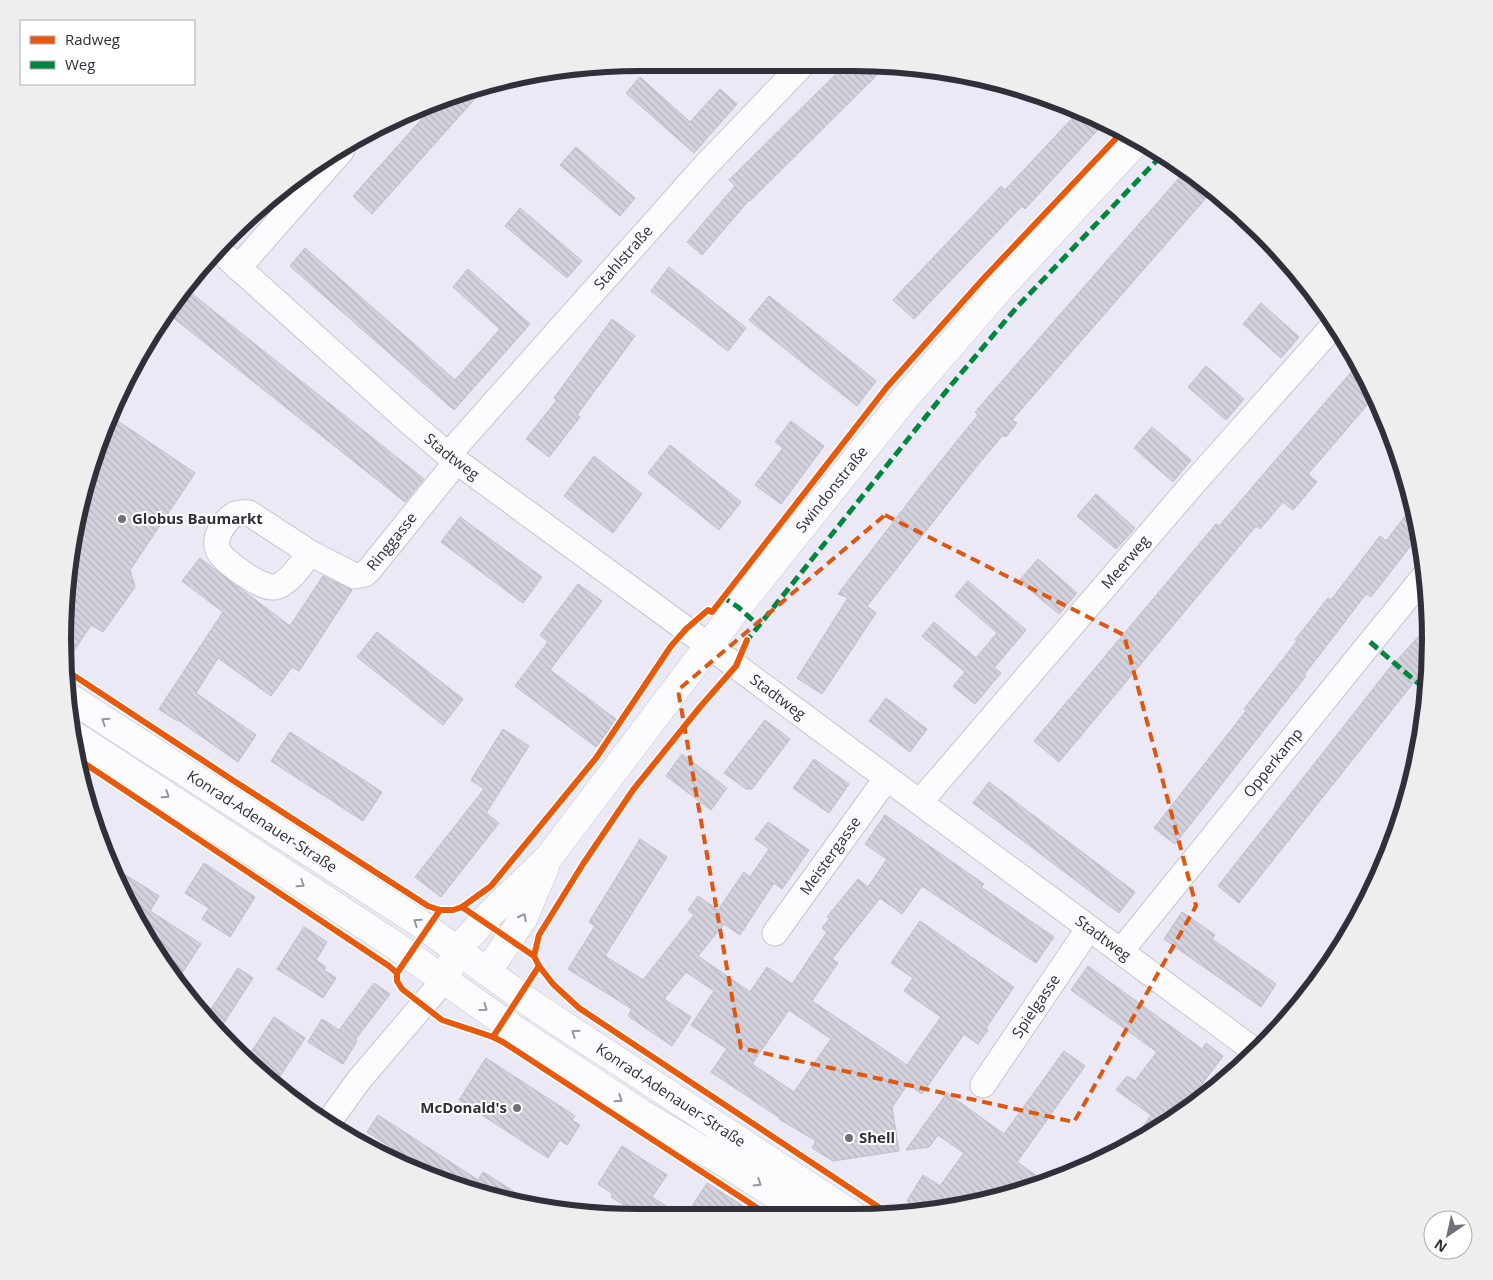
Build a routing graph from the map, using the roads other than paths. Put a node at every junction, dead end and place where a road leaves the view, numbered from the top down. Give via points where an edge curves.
1 (796, 71) edge
2 (1133, 145) edge
3 (331, 163) edge
4 (223, 254) edge
5 (238, 268) junction
6 (1330, 330) edge
7 (453, 458) junction
8 (310, 553) dead end
9 (1419, 583) edge
10 (709, 646) junction
11 (75, 701) edge
12 (80, 739) edge
13 (886, 779) junction
14 (920, 802) junction
15 (549, 857) junction
16 (1089, 928) junction
17 (775, 933) dead end
18 (457, 950) junction
19 (1121, 950) junction
20 (487, 972) junction
21 (445, 979) junction
22 (1250, 1047) edge
23 (983, 1085) dead end
24 (332, 1118) edge
25 (798, 1209) edge
26 (843, 1209) edge

1 - 7 street, Stahlstraße via 705,166
2 - 10 street, Swindonstraße via 1000,287 904,398
3 - 5 street
4 - 5 street, Stadtweg
5 - 7 street, Stadtweg
6 - 14 street, Meerweg via 1203,472
7 - 8 street, Ringgasse via 365,574 355,576
7 - 10 street, Stadtweg
9 - 19 street, Opperkamp
10 - 13 street, Stadtweg
10 - 15 street, Swindonstraße
18 -> 11 street, Konrad-Adenauer-Straße
12 -> 21 street, Konrad-Adenauer-Straße
13 - 14 street, Stadtweg
13 - 17 street, Meistergasse
14 - 16 street, Stadtweg
15 - 18 street, Swindonstraße
20 -> 15 street, Swindonstraße via 524,919
16 - 19 street, Stadtweg
16 - 23 street, Spielgasse
18 - 20 street, Konrad-Adenauer-Straße
18 - 21 street
19 - 22 street, Stadtweg
20 - 21 street
26 -> 20 street, Konrad-Adenauer-Straße
21 - 24 street via 359,1080
21 -> 25 street, Konrad-Adenauer-Straße via 642,1114

